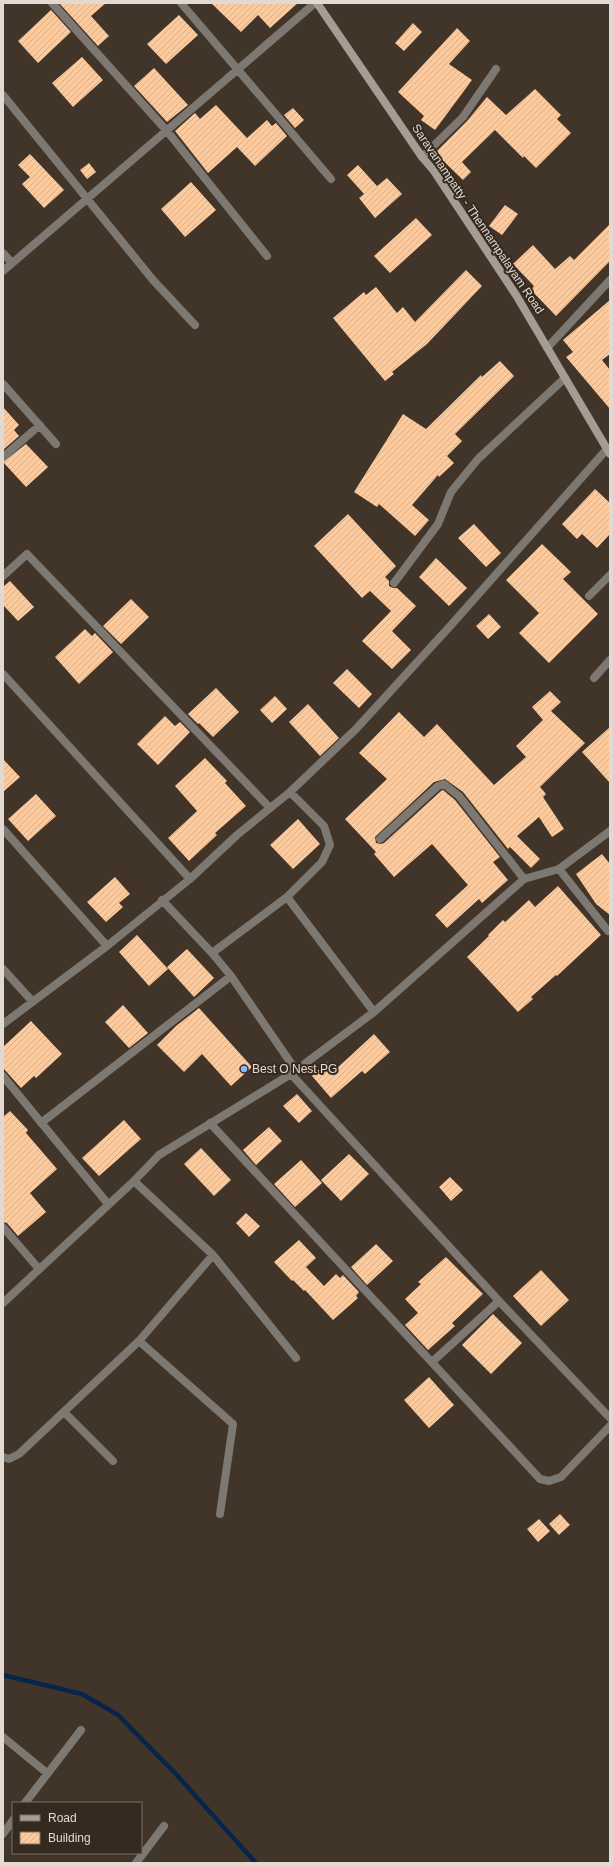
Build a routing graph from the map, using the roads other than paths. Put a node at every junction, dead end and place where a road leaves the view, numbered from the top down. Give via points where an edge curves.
1 (52, 3) edge
2 (181, 3) edge
3 (316, 3) edge
4 (496, 69) dead end
5 (238, 70) junction
6 (3, 95) edge
7 (167, 130) junction
8 (422, 157) junction
9 (331, 179) dead end
10 (87, 199) junction
11 (3, 253) edge
12 (267, 256) dead end
13 (12, 263) junction
14 (3, 271) edge
15 (610, 280) edge
16 (194, 326) dead end
17 (547, 348) junction
18 (565, 378) junction
19 (3, 384) edge
20 (40, 425) junction
21 (56, 444) dead end
22 (608, 451) edge
23 (3, 457) edge
24 (610, 575) edge
25 (3, 576) edge
26 (394, 583) dead end
27 (589, 596) dead end
28 (610, 660) edge
29 (3, 674) edge
30 (594, 678) dead end
31 (290, 792) junction
32 (270, 808) junction
33 (3, 829) edge
34 (610, 831) edge
35 (380, 839) dead end
36 (559, 869) junction
37 (190, 878) junction
38 (524, 879) junction
39 (287, 897) junction
40 (162, 900) junction
41 (608, 931) dead end
42 (107, 946) junction
43 (212, 953) junction
44 (3, 969) edge
45 (231, 976) junction
46 (32, 1001) junction
47 (374, 1012) junction
48 (3, 1024) edge
49 (293, 1071) junction
50 (3, 1076) edge
51 (41, 1123) junction
52 (210, 1123) junction
53 (134, 1181) junction
54 (108, 1204) junction
55 (3, 1227) edge
56 (213, 1255) junction
57 (39, 1269) junction
58 (499, 1301) junction
59 (3, 1303) edge
60 (139, 1341) junction
61 (296, 1358) dead end
62 (432, 1362) junction
63 (64, 1412) junction
64 (610, 1418) edge
65 (610, 1426) edge
66 (3, 1457) edge
67 (113, 1461) dead end
68 (220, 1514) dead end
69 (81, 1730) dead end
70 (3, 1737) edge
71 (47, 1773) junction
72 (26, 1802) edge
73 (12, 1821) edge
74 (164, 1826) dead end
75 (3, 1834) edge
76 (136, 1863) edge

1 - 7 street
2 - 5 street
3 - 5 street
3 - 8 main road, Saravanampatty - Thennampalayam Road
4 - 8 street via 463,117
5 - 7 street
5 - 9 street
6 - 10 street
7 - 10 street
7 - 12 street
8 - 17 main road, Saravanampatty - Thennampalayam Road via 434,171 516,295
10 - 13 street
10 - 16 street
11 - 13 street
13 - 14 street
15 - 17 street
17 - 18 main road, Saravanampatty - Thennampalayam Road
18 - 22 main road, Saravanampatty - Thennampalayam Road
18 - 26 street via 478,459 451,492 438,524
19 - 20 street
20 - 21 street
20 - 23 street
22 - 31 street via 356,729
24 - 27 street
25 - 32 street via 26,554
28 - 30 street
29 - 37 street
31 - 32 street
31 - 39 street via 324,826 330,845 322,862
32 - 37 street via 236,834
33 - 42 street
34 - 36 street
35 - 38 street via 438,786 444,784 459,796
36 - 38 street
36 - 41 street
37 - 40 street
38 - 47 street
39 - 43 street
39 - 47 street
40 - 42 street
40 - 43 street
42 - 46 street
43 - 45 street
44 - 46 street
45 - 49 street
45 - 51 street
46 - 48 street
47 - 49 street
49 - 52 street
49 - 58 street
50 - 51 street
51 - 54 street
52 - 53 street via 159,1155
52 - 62 street
53 - 54 street
53 - 56 street
54 - 57 street
55 - 57 street
56 - 60 street
56 - 61 street
57 - 59 street
58 - 62 street
58 - 64 street
60 - 63 street
60 - 68 street via 233,1424
62 - 65 street via 540,1479 549,1481 562,1477
63 - 66 street via 19,1454 9,1459
63 - 67 street
69 - 71 street
70 - 71 street
71 - 72 street
73 - 75 street
74 - 76 street

